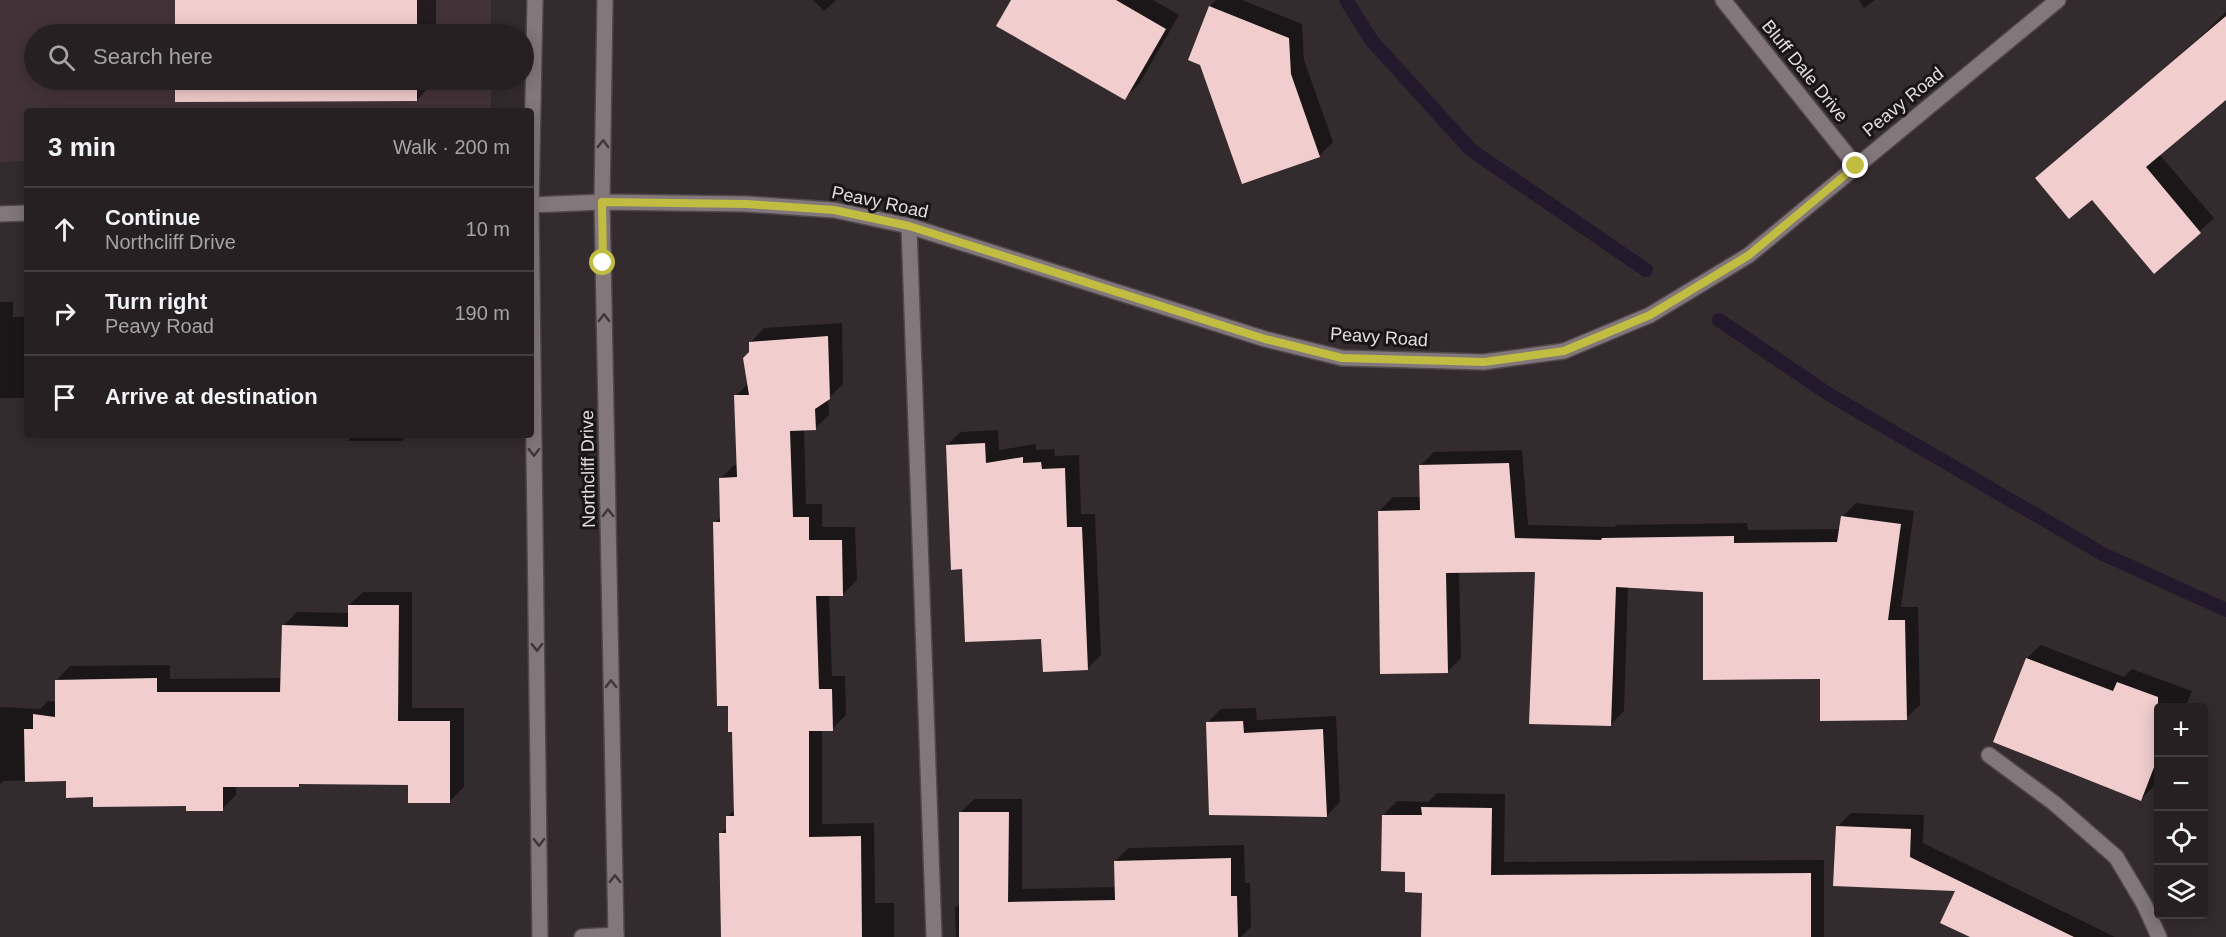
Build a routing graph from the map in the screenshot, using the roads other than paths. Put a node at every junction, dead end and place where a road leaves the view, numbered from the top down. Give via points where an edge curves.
1 (534, 0) edge
2 (605, 0) edge
3 (1723, 0) edge
4 (2058, 0) edge
5 (534, 24) edge
6 (533, 90) edge
7 (532, 108) edge
8 (1856, 166) junction
9 (602, 202) junction
10 (534, 205) edge
11 (24, 213) edge
12 (0, 214) edge
13 (909, 226) junction
14 (534, 438) edge
15 (1989, 755) dead end
16 (616, 936) edge
17 (540, 937) edge
18 (582, 937) edge
19 (934, 937) edge
20 (2159, 937) edge

1 - 5 street
9 -> 2 street, Northcliff Drive
3 - 8 street, Bluff Dale Drive
4 - 8 street, Peavy Road
6 - 7 street
8 - 13 street, Peavy Road via 1749,255 1650,315 1564,351 1484,362 1342,358 1265,339
9 - 10 street, Peavy Road
9 - 13 street, Peavy Road via 834,210
16 -> 9 street, Northcliff Drive
11 - 12 street
13 - 19 street
14 -> 17 street
15 - 20 street via 2054,802 2116,857
16 - 18 street

